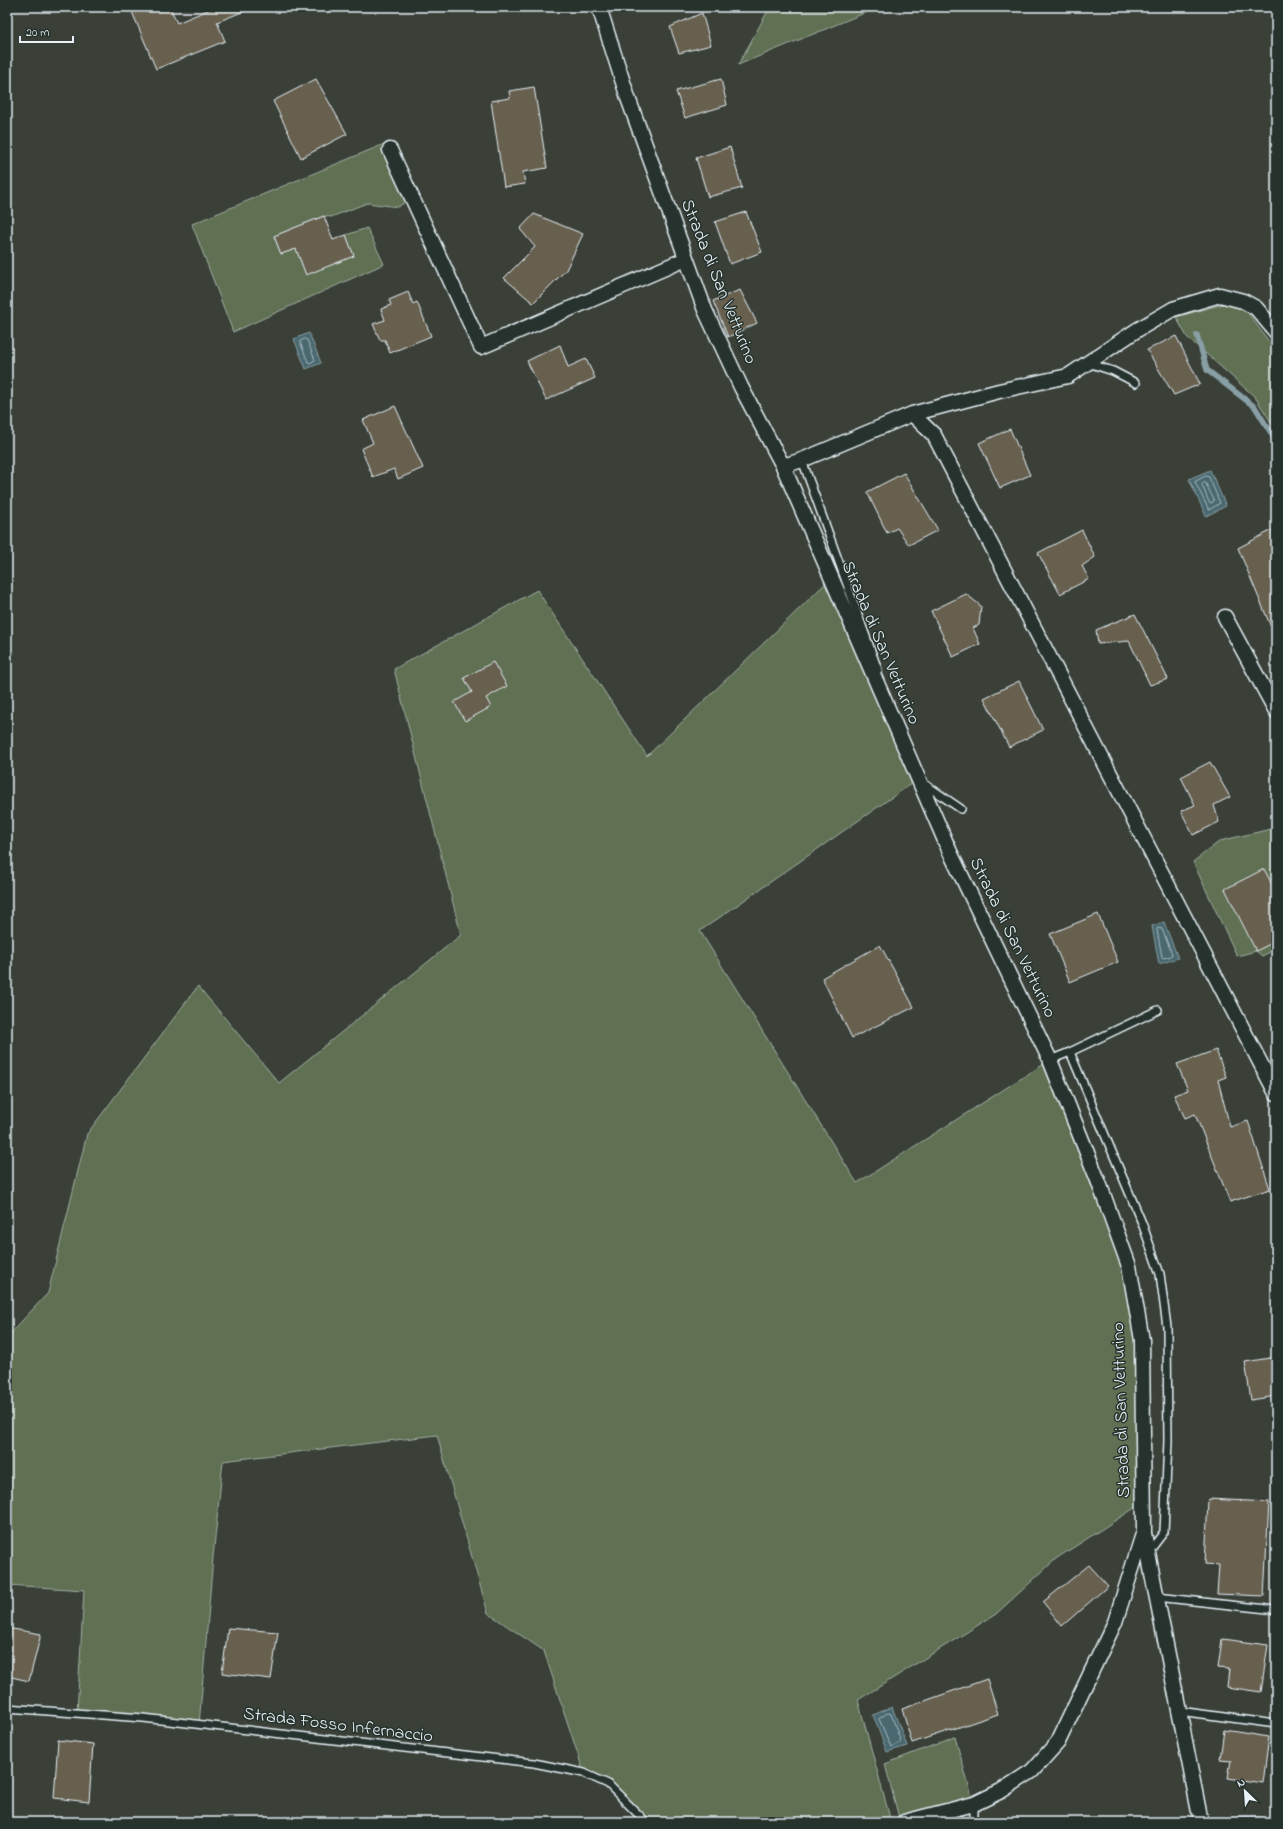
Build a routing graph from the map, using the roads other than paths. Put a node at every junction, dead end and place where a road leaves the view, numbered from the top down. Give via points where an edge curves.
1 (599, 7) edge
2 (390, 150) dead end
3 (686, 259) junction
4 (1276, 332) edge
5 (1088, 363) junction
6 (1136, 383) dead end
7 (912, 414) junction
8 (802, 460) junction
9 (784, 466) junction
10 (1225, 617) dead end
11 (1276, 711) edge
12 (918, 779) junction
13 (961, 809) dead end
14 (1158, 1010) dead end
15 (1070, 1052) junction
16 (1050, 1060) junction
17 (1276, 1093) edge
18 (1144, 1531) junction
19 (1148, 1554) junction
20 (1156, 1596) junction
21 (1276, 1610) edge
22 (7, 1708) edge
23 (1178, 1711) junction
24 (1276, 1724) edge
25 (974, 1804) junction
26 (646, 1822) edge
27 (904, 1822) edge
28 (974, 1822) edge
29 (1201, 1822) edge

1 - 3 street, Strada di San Vetturino via 628,98
2 - 3 street via 481,347
3 - 9 street, Strada di San Vetturino via 705,310 737,380
4 - 5 street via 1256,308 1243,301 1220,295 1173,310 1137,330
5 - 6 lane via 1113,371
5 - 7 street via 1068,376
7 - 8 street
7 - 17 street via 934,436
8 - 9 street
8 - 12 lane
9 - 12 street, Strada di San Vetturino
10 - 11 street
12 - 13 lane
12 - 16 street, Strada di San Vetturino via 950,852
14 - 15 lane
15 - 16 lane
15 - 19 lane via 1142,1223 1160,1274 1167,1327 1168,1448 1164,1532
16 - 18 street, Strada di San Vetturino via 1129,1266 1142,1340
18 - 19 street
18 - 25 street, Strada di San Vetturino via 1115,1622 1058,1742 1032,1771 1001,1791
19 - 20 street
20 - 21 lane
20 - 23 street
22 - 26 lane, Strada Fosso Infernaccio via 143,1718 534,1764 584,1773 608,1784
23 - 24 lane
23 - 29 street
25 - 27 street, Strada di San Vetturino
25 - 28 lane

